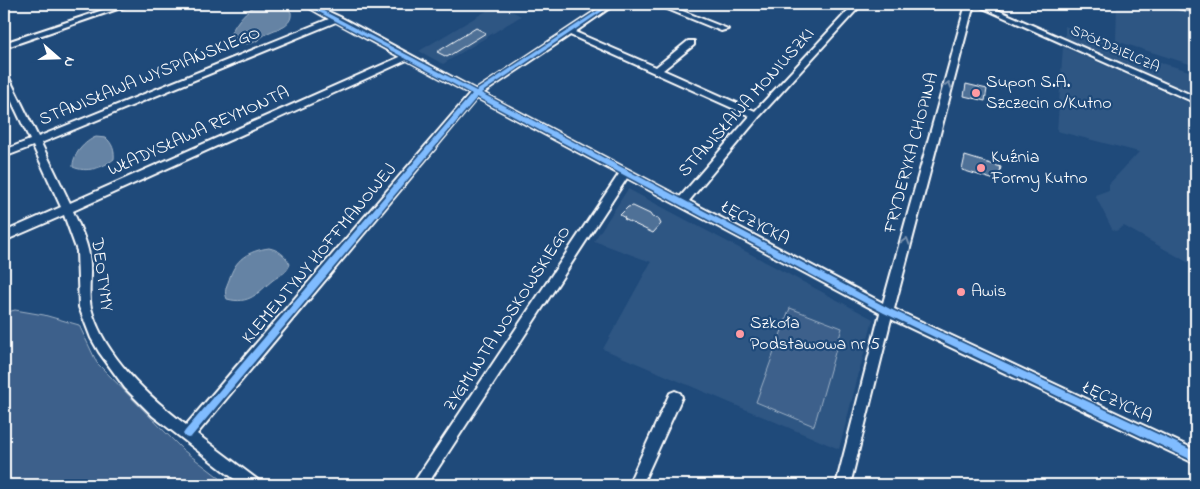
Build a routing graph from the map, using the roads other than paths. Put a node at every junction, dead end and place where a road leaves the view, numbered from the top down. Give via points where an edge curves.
1 (128, 4) edge
2 (307, 4) edge
3 (611, 4) edge
4 (659, 4) edge
5 (858, 4) edge
6 (970, 4) edge
7 (978, 4) edge
8 (995, 12) junction
9 (966, 18) junction
10 (337, 20) junction
11 (724, 29) dead end
12 (569, 32) junction
13 (692, 43) dead end
14 (4, 46) edge
15 (407, 57) junction
16 (658, 70) junction
17 (4, 76) edge
18 (476, 94) junction
19 (1194, 96) edge
20 (756, 115) junction
21 (35, 141) junction
22 (4, 154) edge
23 (626, 172) junction
24 (682, 202) junction
25 (67, 208) junction
26 (4, 237) edge
27 (887, 311) junction
28 (675, 398) dead end
29 (188, 434) junction
30 (1196, 457) edge
31 (253, 485) edge
32 (419, 485) edge
33 (635, 485) edge
34 (843, 485) edge

1 - 14 street
2 - 10 street, ŁĘCZYCKA
3 - 12 street, KLEMENTYNY HOFFMANOWEJ
4 - 11 street
5 - 20 street, STANISŁAWA MONIUSZKI
6 - 9 street, FRYDERYKA CHOPINA
7 - 8 street, SPÓŁDZIELCZA
8 - 9 street via 974,13
8 - 19 street, SPÓŁDZIELCZA
27 -> 9 street, FRYDERYKA CHOPINA
10 - 15 street, ŁĘCZYCKA
10 - 21 street, STANISŁAWA WYSPIAŃSKIEGO
12 - 16 street
12 - 18 street, KLEMENTYNY HOFFMANOWEJ
13 - 16 street
15 - 18 street, ŁĘCZYCKA
15 - 25 street, WŁADYSŁAWA REYMONTA
16 - 20 street
17 - 21 street, DEOTYMY
18 - 23 street, ŁĘCZYCKA
18 - 29 street, KLEMENTYNY HOFFMANOWEJ
20 - 24 street, STANISŁAWA MONIUSZKI
21 - 22 street, STANISŁAWA WYSPIAŃSKIEGO
21 - 25 street, DEOTYMY
23 - 24 street, ŁĘCZYCKA
23 - 32 street, ZYGMUNTA NOSKOWSKIEGO
24 - 27 street, ŁĘCZYCKA
25 - 26 street, WŁADYSŁAWA REYMONTA
25 - 29 street, DEOTYMY via 83,251 85,307 96,338 143,398
27 - 30 street, ŁĘCZYCKA
27 - 34 street, FRYDERYKA CHOPINA
28 - 33 street
29 - 31 street, DEOTYMY

